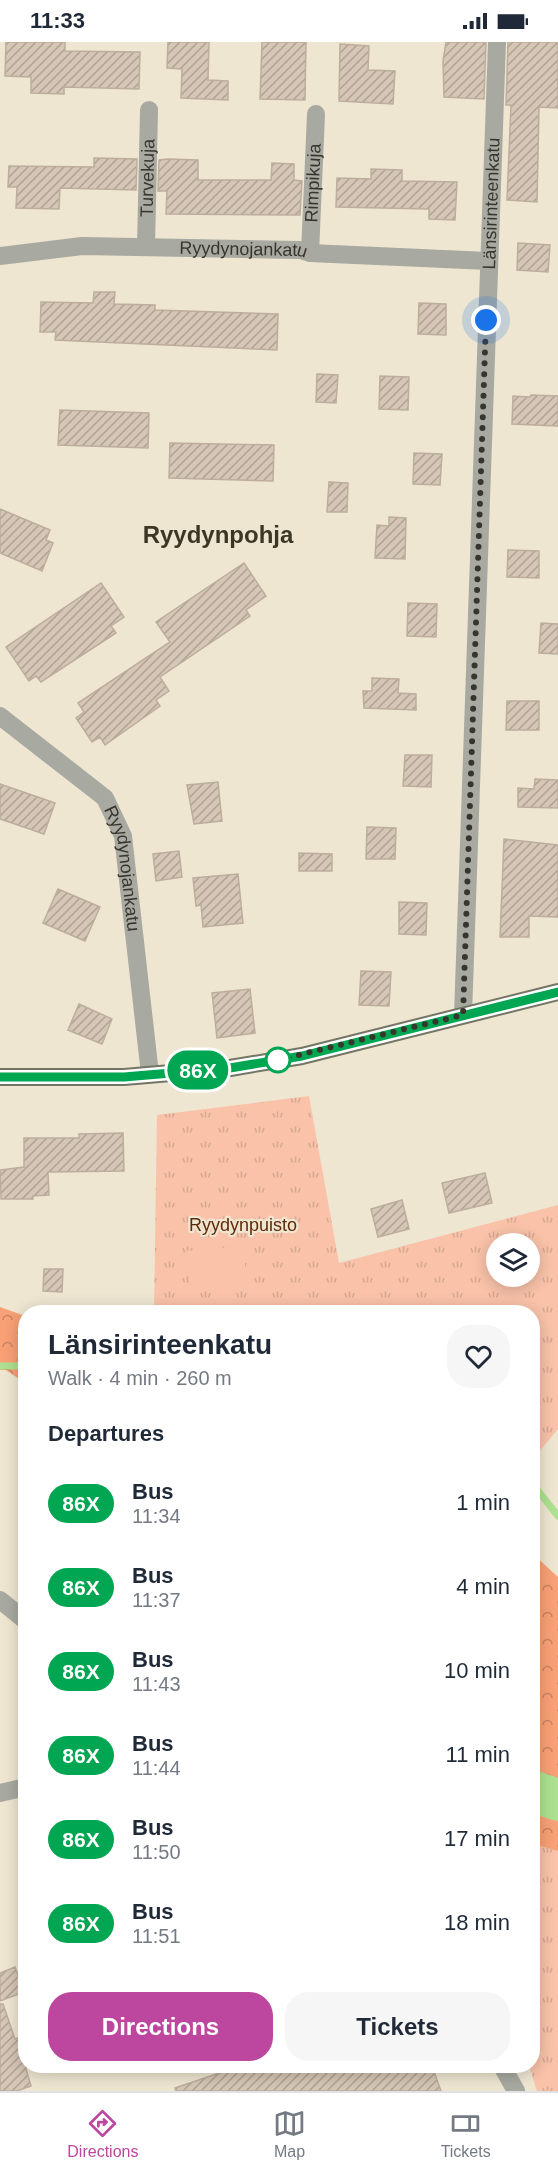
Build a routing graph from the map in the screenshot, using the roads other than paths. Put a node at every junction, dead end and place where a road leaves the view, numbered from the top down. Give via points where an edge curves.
1 (497, 42) edge
2 (149, 110) dead end
3 (316, 114) dead end
4 (146, 247) junction
5 (310, 253) junction
6 (0, 256) edge
7 (488, 261) junction
8 (0, 716) edge
9 (558, 992) edge
10 (463, 1015) junction
11 (150, 1074) junction
12 (0, 1077) edge
13 (0, 1600) edge
14 (18, 1615) edge
15 (18, 1789) edge
16 (0, 1793) edge
17 (506, 2073) edge
18 (516, 2091) edge

1 - 7 street, Länsirinteenkatu
2 - 4 street, Turvekuja
3 - 5 street, Rimpikuja
4 - 5 street, Ryydynojankatu
4 - 6 street, Ryydynojankatu via 82,246
5 - 7 street, Ryydynojankatu
7 - 10 street, Länsirinteenkatu
8 - 11 street, Ryydynojankatu via 105,798 116,818 123,836
9 - 10 main road
10 - 11 main road via 302,1056 230,1068
11 - 12 main road
13 - 14 street
15 - 16 street
17 - 18 street

